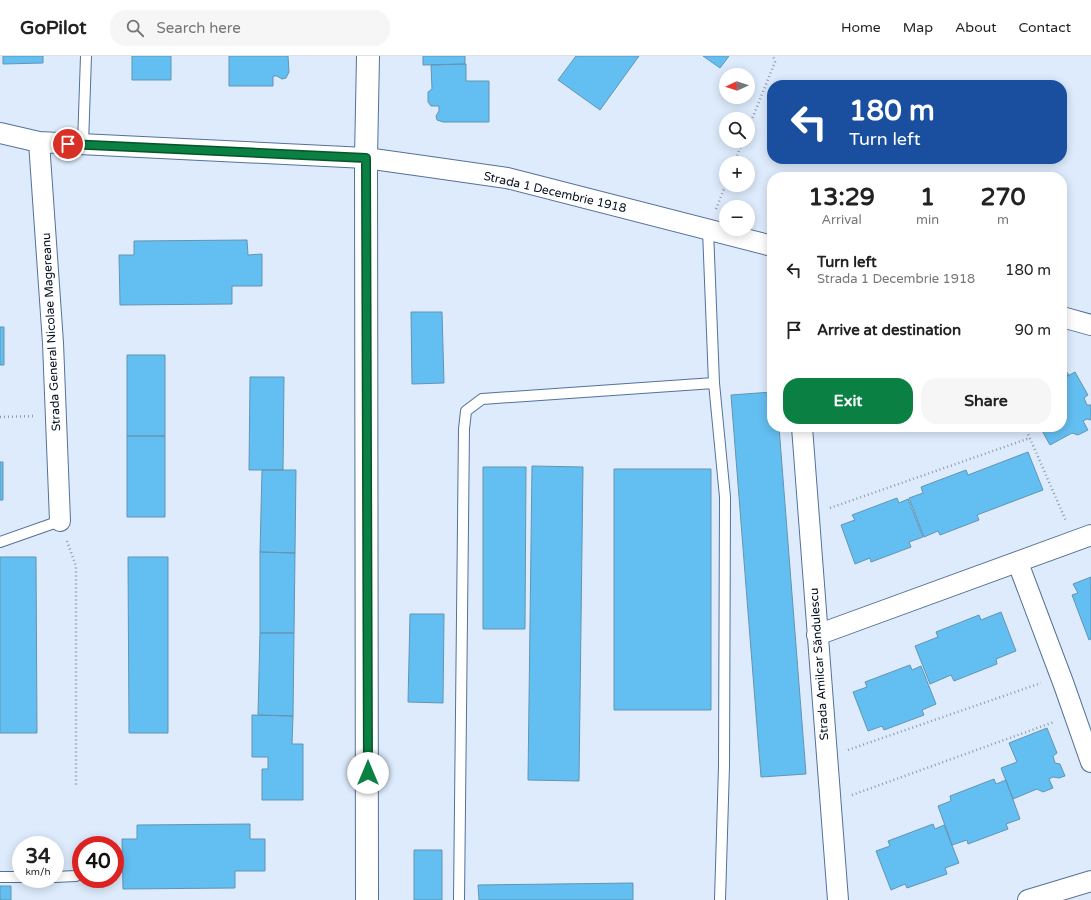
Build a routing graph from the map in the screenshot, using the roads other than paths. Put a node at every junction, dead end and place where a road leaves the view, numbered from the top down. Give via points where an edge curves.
1 (86, 56) edge
2 (368, 56) edge
3 (0, 133) edge
4 (39, 142) junction
5 (83, 144) junction
6 (366, 158) junction
7 (708, 230) junction
8 (767, 245) edge
9 (1067, 319) edge
10 (1091, 325) edge
11 (714, 383) junction
12 (802, 432) edge
13 (60, 521) joint
14 (1083, 538) edge
15 (0, 542) edge
16 (1018, 563) junction
17 (817, 635) junction
18 (1091, 762) edge
19 (12, 877) edge
20 (0, 878) edge
21 (1091, 881) edge
22 (367, 900) edge
23 (459, 900) edge
24 (720, 900) edge
25 (838, 900) edge
26 (1028, 900) edge

1 - 5 lane
2 - 6 street
3 - 4 street, Strada 1 Decembrie 1918
4 - 5 street, Strada 1 Decembrie 1918
4 - 13 street, Strada General Nicolae Magereanu via 53,343
5 - 6 street, Strada 1 Decembrie 1918
6 - 7 street, Strada 1 Decembrie 1918 via 507,178
6 - 22 street
7 - 8 street, Strada 1 Decembrie 1918
7 - 11 lane
9 - 10 street
11 - 23 lane via 482,399 466,411
11 - 24 lane via 725,497 724,766
12 - 17 street, Strada Amilcar Săndulescu
13 - 15 lane
14 - 16 street
16 - 17 street
16 - 18 street
17 - 25 street, Strada Amilcar Săndulescu
19 - 20 lane
21 - 26 street

